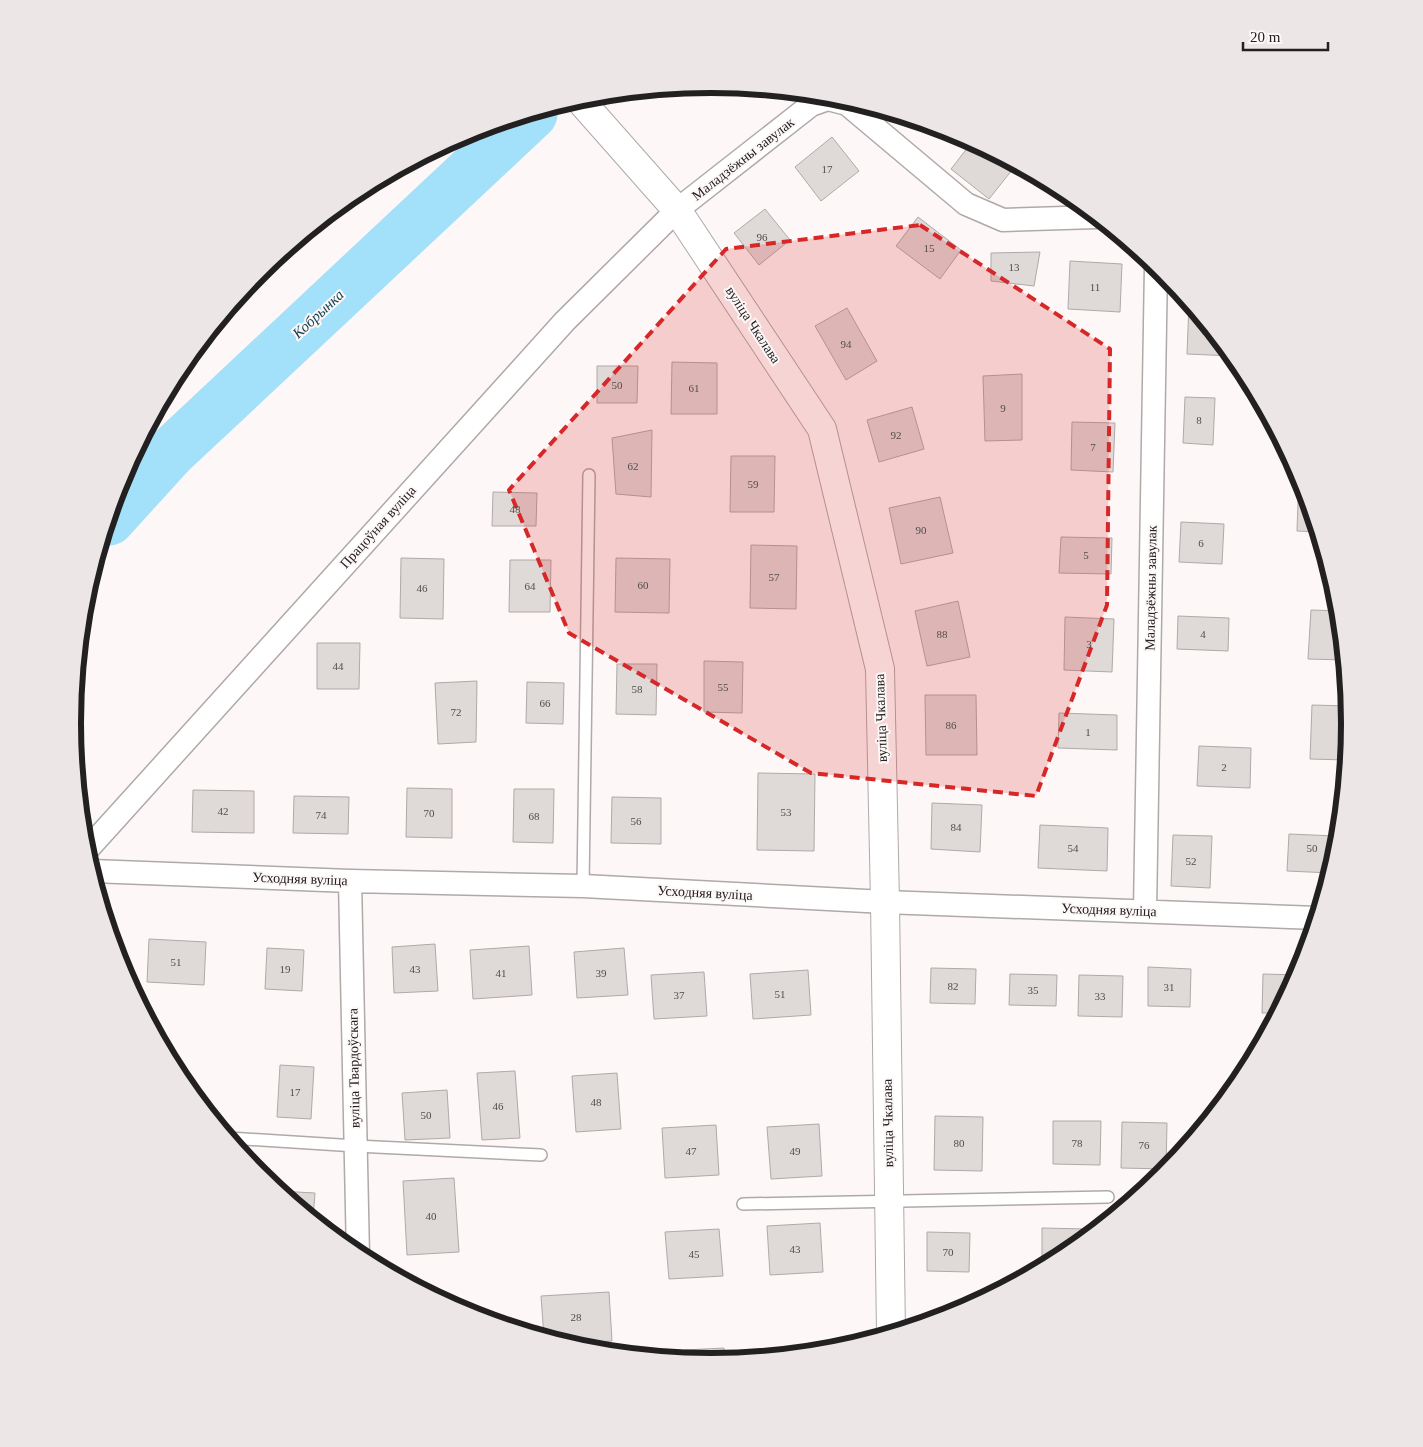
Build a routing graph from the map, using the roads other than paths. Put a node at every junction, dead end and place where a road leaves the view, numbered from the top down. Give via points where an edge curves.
1 (817, 103) edge
2 (586, 106) edge
3 (854, 110) edge
4 (677, 210) junction
5 (1086, 216) edge
6 (1156, 277) edge
7 (589, 475) dead end
8 (93, 844) edge
9 (99, 871) edge
10 (350, 881) junction
11 (583, 886) junction
12 (885, 902) junction
13 (1145, 911) junction
14 (1311, 918) edge
15 (238, 1139) edge
16 (356, 1146) junction
17 (541, 1155) dead end
18 (1108, 1197) dead end
19 (890, 1201) junction
20 (743, 1204) dead end
21 (358, 1246) edge
22 (891, 1327) edge

1 - 4 street, Маладзёжны завулак via 810,105
2 - 4 main road, вуліца Чкалава
3 - 5 street, Маладзёжны завулак via 966,204 1003,220
4 - 8 street, Працоўная вуліца via 565,321
4 - 12 main road, вуліца Чкалава via 822,429 880,669
6 - 13 street, Маладзёжны завулак
7 - 11 lane
9 - 10 street, Усходняя вуліца
10 - 11 street, Усходняя вуліца
10 - 16 street, вуліца Твардоўскага
11 - 12 street, Усходняя вуліца
12 - 13 street, Усходняя вуліца
12 - 19 main road, вуліца Чкалава
13 - 14 street, Усходняя вуліца
15 - 16 lane
16 - 17 lane
16 - 21 street, вуліца Твардоўскага
18 - 19 lane
19 - 20 lane
19 - 22 main road, вуліца Чкалава

